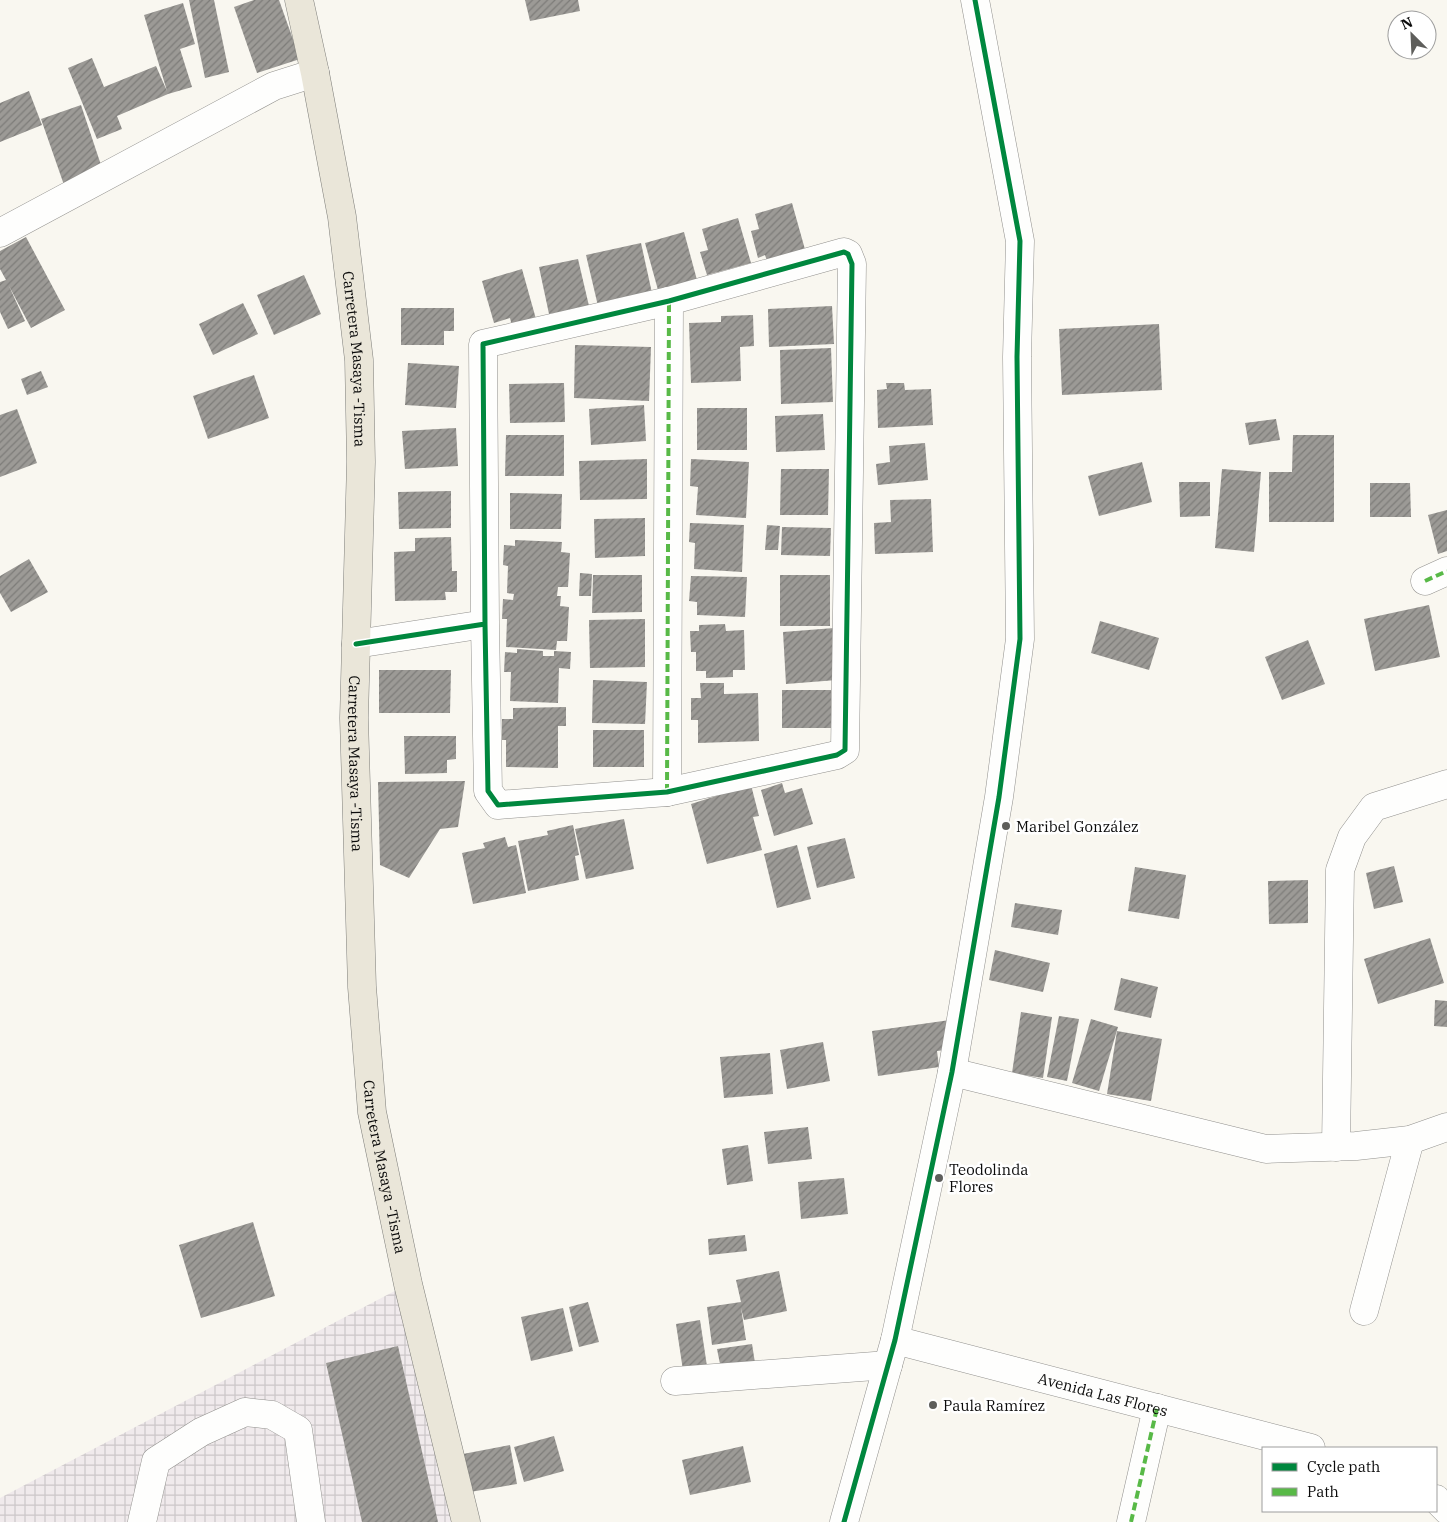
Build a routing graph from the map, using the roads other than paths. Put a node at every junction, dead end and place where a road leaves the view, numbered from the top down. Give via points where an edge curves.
1 (299, 0) edge
2 (975, 0) edge
3 (315, 73) junction
4 (0, 233) edge
5 (669, 301) junction
6 (486, 624) junction
7 (356, 644) junction
8 (1447, 784) edge
9 (667, 792) junction
10 (952, 1072) junction
11 (1447, 1127) edge
12 (1410, 1140) junction
13 (1336, 1147) junction
14 (1364, 1311) dead end
15 (892, 1352) junction
16 (675, 1381) dead end
17 (1157, 1408) junction
18 (1307, 1447) edge
19 (1437, 1501) edge
20 (1447, 1510) edge
21 (142, 1522) edge
22 (311, 1522) edge
23 (466, 1522) edge
24 (844, 1522) edge
25 (1131, 1522) edge

1 - 3 main road, Carretera Masaya -Tisma
2 - 10 street via 1020,241 1017,386 1020,639 999,797
3 - 4 street via 274,86
3 - 7 main road, Carretera Masaya -Tisma via 342,217 359,360 361,462
5 - 6 street via 483,344
5 - 9 street
5 - 9 street via 844,252 852,264 846,750
6 - 7 street
6 - 9 street via 488,791 498,805
7 - 23 main road, Carretera Masaya -Tisma via 354,718 362,977 372,1112 408,1284
8 - 13 street via 1374,807 1352,836 1340,870
10 - 13 street via 1266,1149
10 - 15 street
11 - 12 street
12 - 13 street
12 - 14 street
15 - 16 street, Avenida Las Flores
15 - 17 street, Avenida Las Flores
15 - 24 street
17 - 18 street, Avenida Las Flores
17 - 25 street
19 - 20 street
21 - 22 street via 156,1461 201,1432 245,1412 272,1415 298,1430

